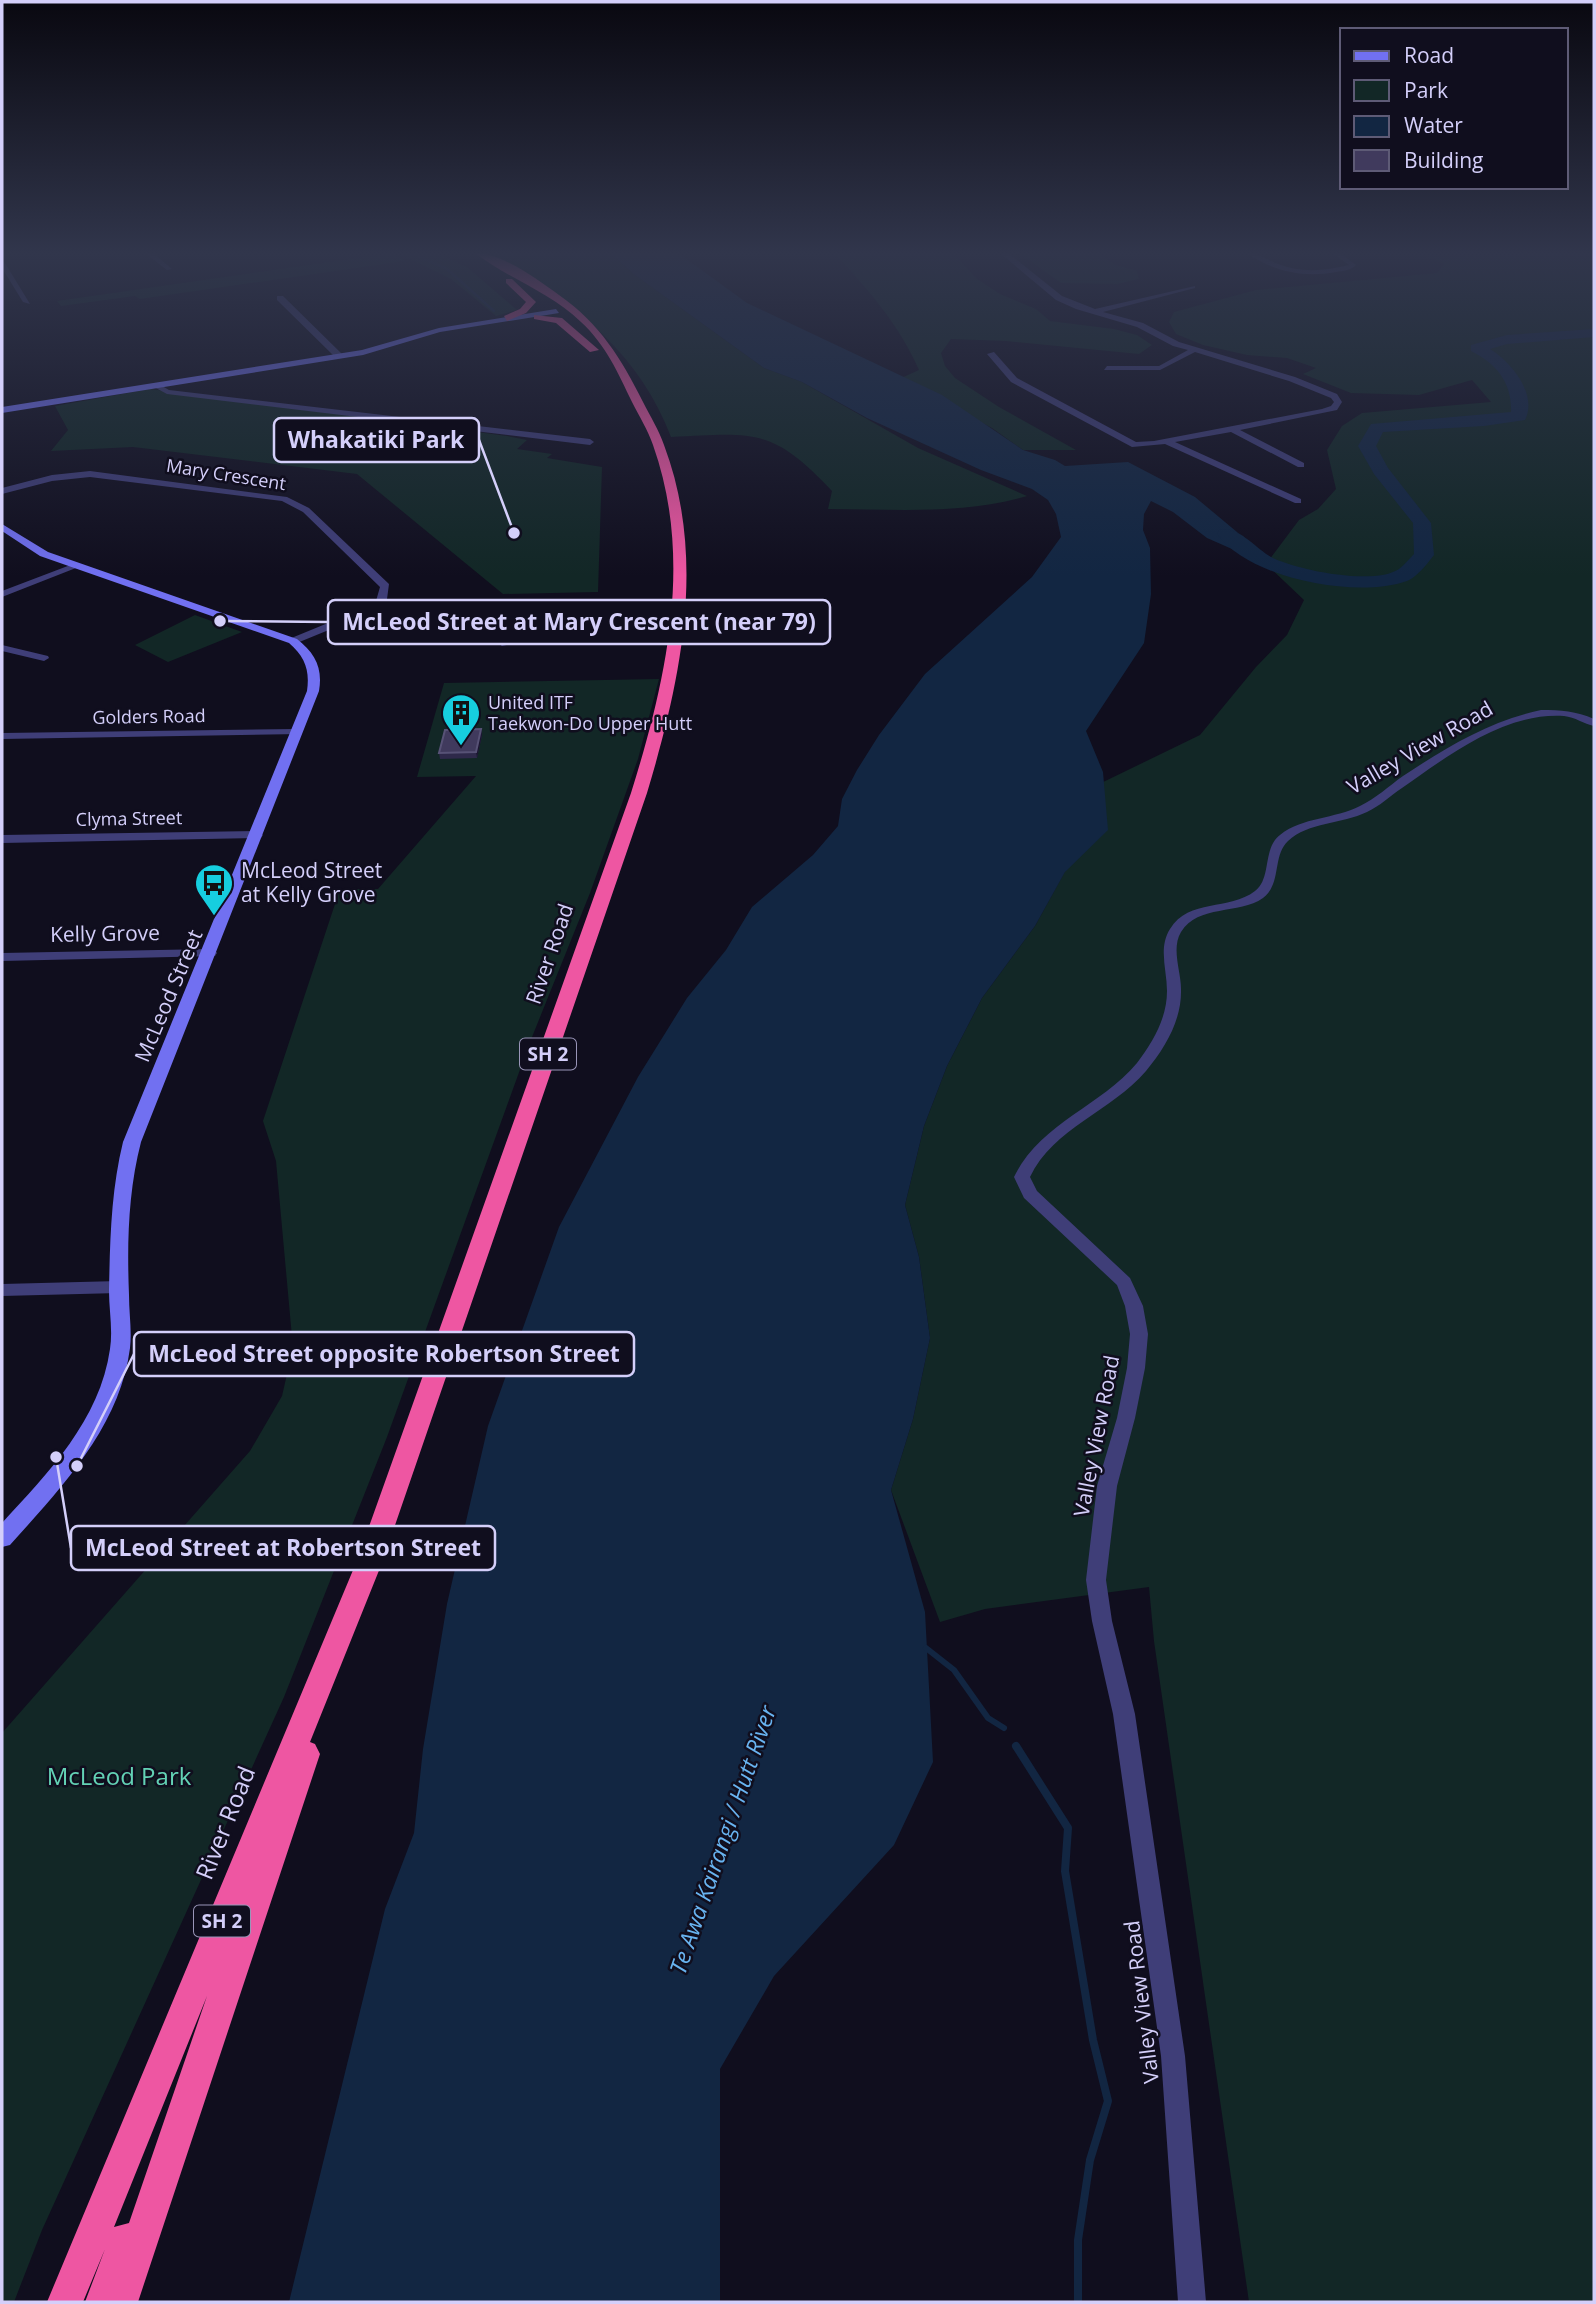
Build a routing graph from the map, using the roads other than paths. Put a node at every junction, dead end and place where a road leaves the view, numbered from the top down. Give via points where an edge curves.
1 (616, 360) edge
2 (311, 361) edge
3 (603, 361) edge
4 (997, 361) edge
5 (1174, 361) edge
6 (1233, 361) edge
7 (1107, 368) dead end
8 (157, 385) junction
9 (634, 396) junction
10 (2, 410) edge
11 (1232, 429) junction
12 (590, 442) dead end
13 (1167, 442) junction
14 (1301, 466) dead end
15 (2, 491) edge
16 (1298, 501) dead end
17 (2, 527) edge
18 (76, 566) junction
19 (2, 594) edge
20 (380, 602) junction
21 (293, 641) junction
22 (506, 644) dead end
23 (2, 648) edge
24 (44, 658) dead end
25 (1594, 723) edge
26 (296, 732) junction
27 (2, 736) edge
28 (257, 835) junction
29 (2, 839) edge
30 (210, 953) junction
31 (2, 957) edge
32 (119, 1287) junction
33 (2, 1290) edge
34 (2, 1538) edge
35 (369, 1563) junction
36 (277, 1835) junction
37 (65, 2302) edge
38 (103, 2302) edge
39 (120, 2302) edge
40 (1192, 2302) edge

1 - 9 highway, River Road / SH 2
2 - 8 street
3 - 9 highway, River Road / SH 2
4 - 13 street via 1014,380 1120,439 1140,446
5 - 7 street via 1160,368
6 - 11 street via 1338,400 1334,408 1324,411
8 - 10 street
8 - 12 street via 167,392
9 - 35 highway, River Road / SH 2 via 661,452 680,547 680,618 663,710 608,884
11 - 13 street
11 - 14 street
13 - 16 street
15 - 20 street, Mary Crescent via 62,476 103,474 292,501 377,576 385,586
17 - 18 street via 32,548
18 - 19 street
18 - 21 street
20 - 21 street via 356,617
20 - 22 street via 465,614
21 - 26 street, McLeod Street via 309,655 316,676
23 - 24 street
25 - 40 street, Valley View Road via 1567,713 1524,717 1482,734 1366,808 1287,835 1275,845 1269,883 1258,895 1198,913 1175,930 1170,948 1174,996 1169,1023 1156,1048 1110,1097 1027,1160 1022,1177 1030,1194 1124,1282 1138,1325 1136,1368 1107,1486 1096,1580 1125,1714 1152,1897 1173,2056
26 - 27 street, Golders Road
26 - 28 street, McLeod Street
28 - 29 street, Clyma Street
28 - 30 street, McLeod Street
30 - 31 street, Kelly Grove
30 - 32 street, McLeod Street via 152,1090 121,1180
32 - 33 street
32 - 34 street, McLeod Street via 120,1349 110,1392 69,1460
35 - 36 highway, River Road / SH 2
35 - 37 highway, River Road / SH 2
36 - 38 highway
36 - 39 highway, River Road / SH 2

